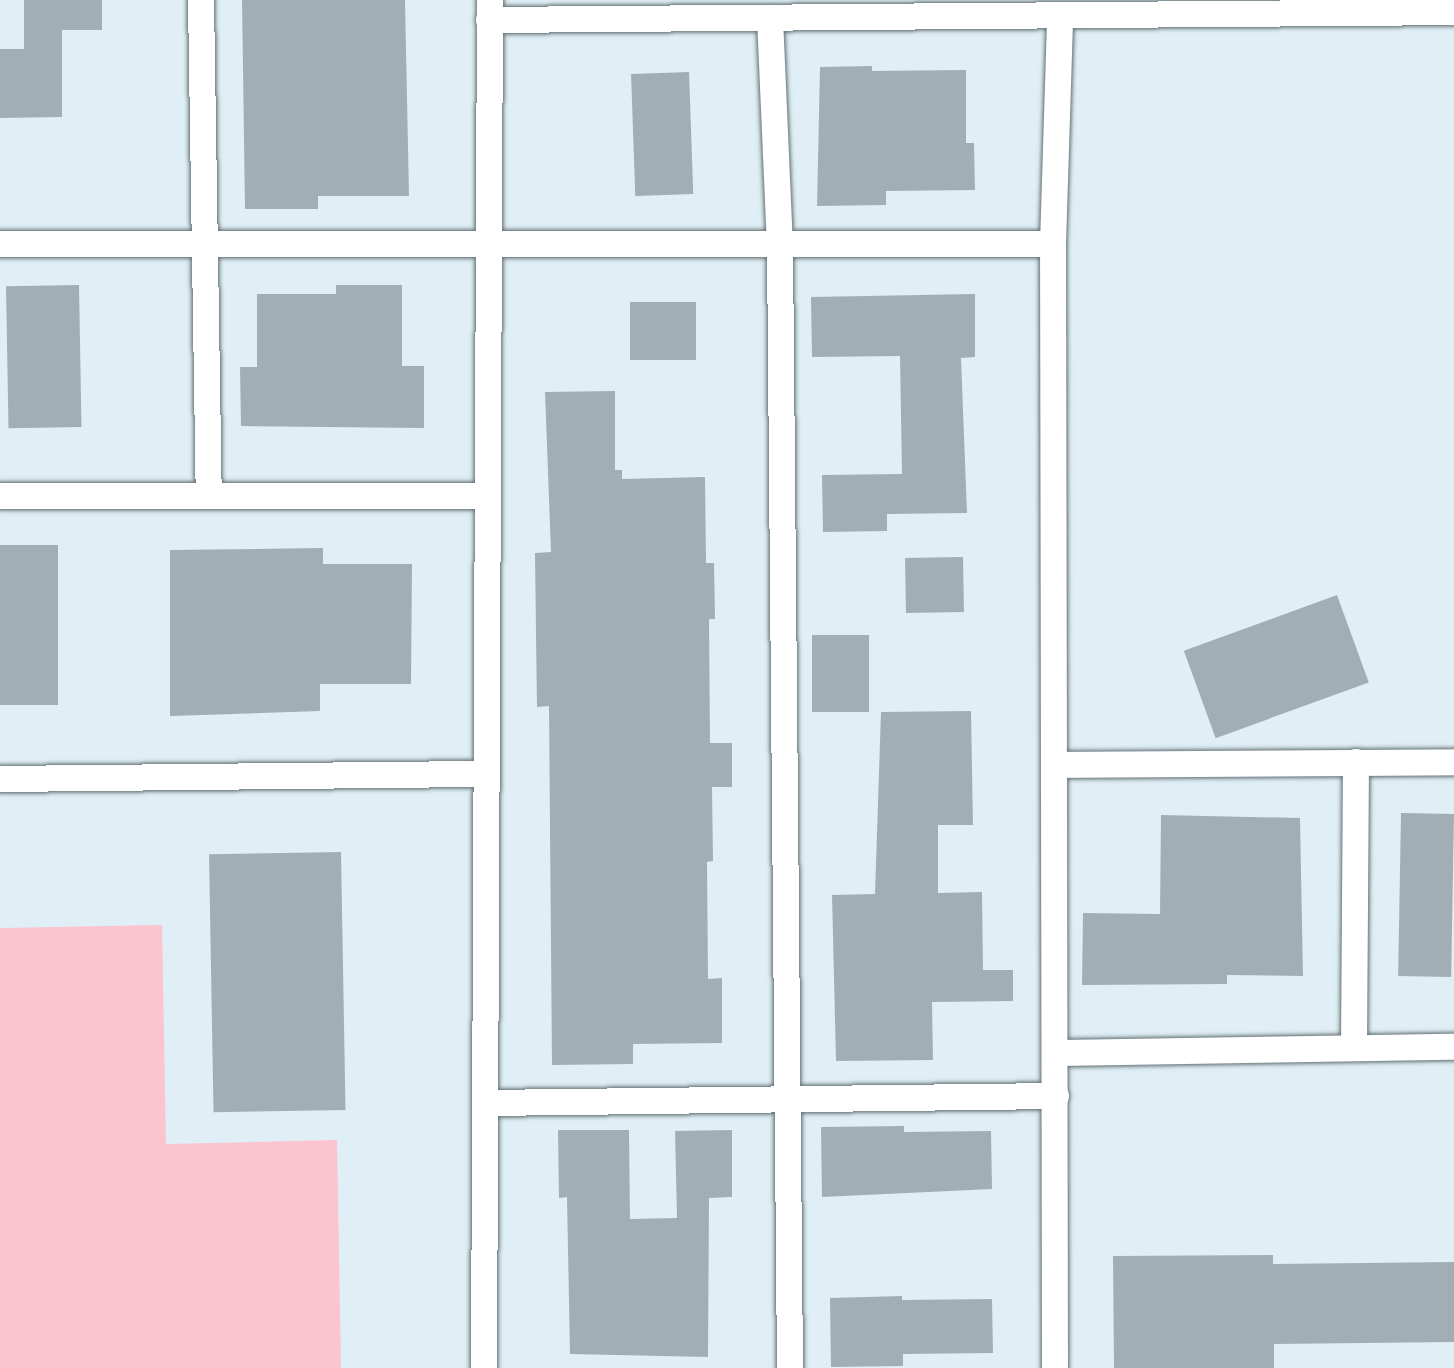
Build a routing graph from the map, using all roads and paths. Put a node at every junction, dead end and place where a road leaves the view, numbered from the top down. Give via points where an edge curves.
1 (201, 0) edge
2 (1276, 7) edge
3 (490, 10) edge
4 (1454, 12) edge
5 (1060, 15) junction
6 (770, 18) junction
7 (0, 244) edge
8 (1053, 244) junction
9 (490, 245) junction
10 (205, 246) junction
11 (780, 246) junction
12 (0, 496) edge
13 (209, 496) junction
14 (488, 496) junction
15 (1356, 762) junction
16 (1454, 762) edge
17 (1057, 765) junction
18 (487, 774) junction
19 (0, 779) edge
20 (1454, 1047) edge
21 (1354, 1048) junction
22 (1057, 1053) junction
23 (1056, 1096) junction
24 (786, 1101) junction
25 (485, 1103) junction
26 (484, 1368) edge
27 (790, 1368) edge
28 (1055, 1368) edge

1 - 10 street
2 - 4 street
2 - 5 street
3 - 6 street
3 - 9 street
5 - 6 street
5 - 8 street
6 - 11 street
7 - 10 street
8 - 11 street
8 - 17 street
9 - 10 street
9 - 11 street
9 - 14 street
10 - 13 street
11 - 24 street
12 - 13 street
13 - 14 street
14 - 18 street
15 - 16 street
15 - 17 street
15 - 21 street
17 - 22 street
18 - 19 street
18 - 25 street
20 - 21 street
21 - 22 street
22 - 23 street
23 - 24 street
23 - 28 street
24 - 25 street
24 - 27 street
25 - 26 street

